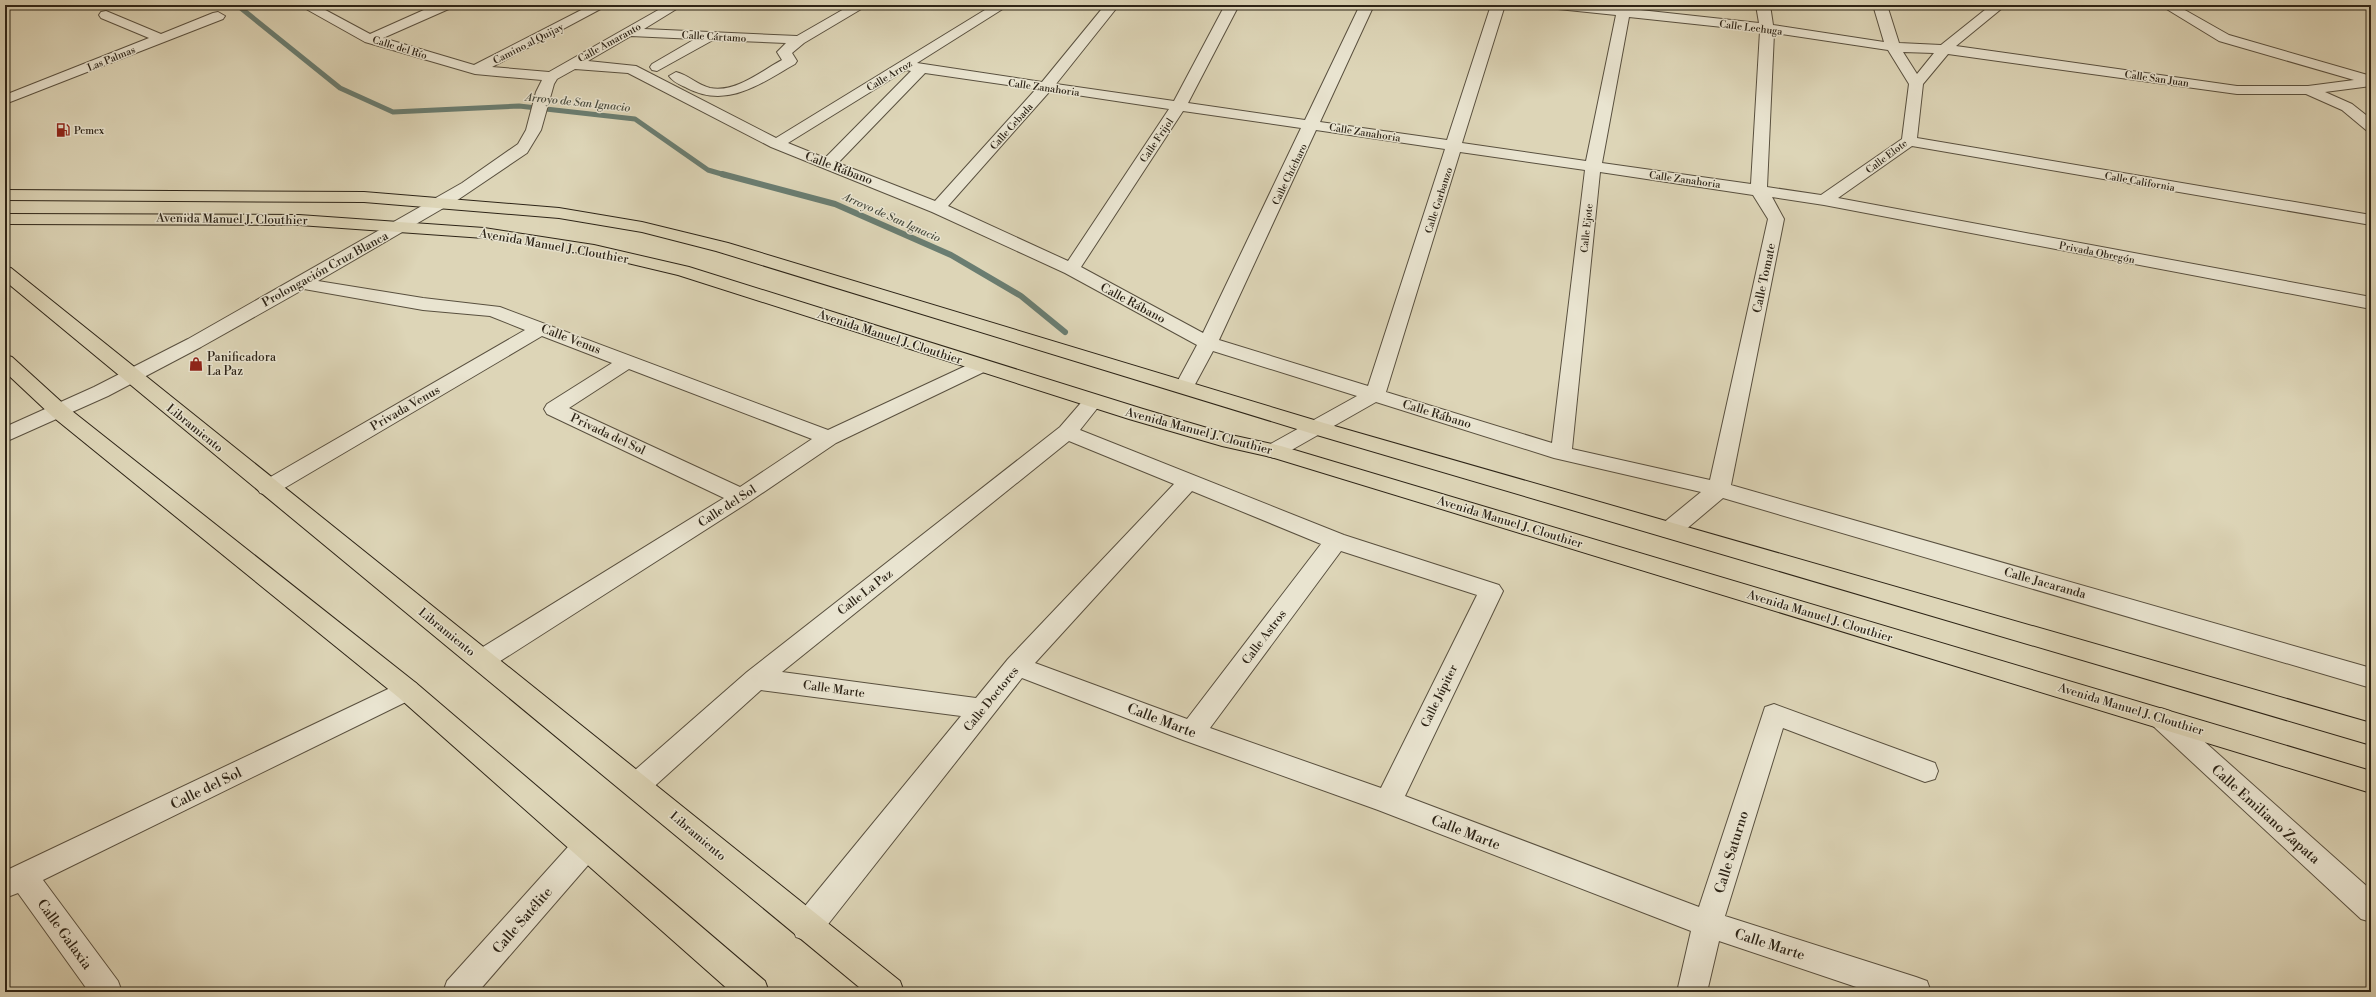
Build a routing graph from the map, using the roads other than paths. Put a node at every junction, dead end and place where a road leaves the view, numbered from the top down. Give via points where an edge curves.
1 (446, 5) edge
2 (601, 5) edge
3 (676, 5) edge
4 (861, 5) edge
5 (1002, 5) edge
6 (1112, 5) edge
7 (1232, 5) edge
8 (1367, 5) edge
9 (1498, 5) edge
10 (1558, 5) edge
11 (1763, 5) edge
12 (1880, 5) edge
13 (1999, 5) edge
14 (2167, 5) edge
15 (310, 6) edge
16 (1624, 9) edge
17 (106, 15) dead end
18 (218, 16) dead end
19 (1767, 28) junction
20 (628, 32) junction
21 (712, 35) junction
22 (160, 38) junction
23 (370, 39) junction
24 (799, 40) junction
25 (1893, 47) junction
26 (1944, 49) junction
27 (570, 64) junction
28 (905, 66) junction
29 (922, 68) junction
30 (475, 70) junction
31 (548, 80) junction
32 (2371, 81) edge
33 (1916, 84) junction
34 (1045, 88) junction
35 (2308, 90) junction
36 (5, 100) edge
37 (1179, 106) junction
38 (1313, 124) junction
39 (2371, 127) edge
40 (1908, 141) junction
41 (776, 144) junction
42 (1455, 146) junction
43 (829, 163) junction
44 (1593, 166) junction
45 (1760, 190) junction
46 (5, 195) edge
47 (1824, 200) junction
48 (437, 204) junction
49 (938, 208) junction
50 (5, 219) edge
51 (2371, 220) edge
52 (400, 226) junction
53 (1071, 269) junction
54 (5, 272) edge
55 (301, 283) junction
56 (2371, 303) edge
57 (542, 328) junction
58 (1208, 343) junction
59 (5, 361) edge
60 (628, 362) junction
61 (981, 366) junction
62 (132, 376) junction
63 (1185, 386) junction
64 (1376, 394) junction
65 (1093, 401) junction
66 (60, 412) junction
67 (1317, 428) junction
68 (1067, 432) junction
69 (5, 435) edge
70 (829, 438) junction
71 (1274, 451) junction
72 (1561, 453) junction
73 (1188, 482) junction
74 (268, 488) junction
75 (1719, 489) junction
76 (741, 497) junction
77 (1670, 530) junction
78 (1336, 541) junction
79 (482, 660) junction
80 (1017, 666) junction
81 (2371, 678) edge
82 (756, 679) junction
83 (407, 690) junction
84 (983, 709) junction
85 (2161, 718) junction
86 (1192, 732) junction
87 (2371, 734) edge
88 (1925, 771) dead end
89 (2371, 782) edge
90 (637, 785) junction
91 (1388, 802) junction
92 (586, 847) junction
93 (14, 881) edge
94 (2371, 909) edge
95 (1708, 924) junction
96 (808, 927) junction
97 (107, 992) edge
98 (458, 992) edge
99 (754, 992) edge
100 (889, 992) edge
101 (1692, 992) edge
102 (1916, 992) edge

1 - 23 street
2 - 30 street, Camino al Quijay
3 - 20 street, Calle Amaranto
4 - 24 street
5 - 28 street, Calle Arroz
6 - 34 street, Calle Cebada
7 - 37 street, Calle Frijol
8 - 38 street, Calle Chícharo
9 - 42 street, Calle Garbanzo
10 - 16 street, Calle Lechuga
11 - 19 street
12 - 25 street
13 - 26 street
14 - 32 street via 2224,38
15 - 23 street, Calle del Río
16 - 19 street, Calle Lechuga
16 - 44 street, Calle Ejote
17 - 22 street
18 - 22 street, Las Palmas
19 - 25 street, Calle Lechuga
19 - 45 street
20 - 21 street, Calle Cártamo
20 - 27 street, Calle Amaranto
21 - 24 street, Calle Cártamo
21 - 24 street via 657,68 709,92 735,91 790,61 784,52
22 - 36 street, Las Palmas
23 - 30 street, Calle del Río
25 - 26 street, Calle Lechuga
25 - 33 street
26 - 33 street
26 - 35 street, Calle San Juan via 2237,90
27 - 31 street, Calle Amaranto
27 - 41 street, Calle Rábano via 631,69
28 - 29 street, Calle Zanahoria
28 - 41 street, Calle Arroz
29 - 34 street, Calle Zanahoria
29 - 43 street, Calle Arroz
30 - 31 street, Calle del Río
31 - 48 street, Prolongación Cruz Blanca via 537,120 524,147 476,181
32 - 35 street, Calle San Juan
33 - 40 street, Calle Elote
34 - 37 street, Calle Zanahoria
34 - 49 street, Calle Cebada
35 - 39 street via 2346,107
37 - 38 street, Calle Zanahoria
37 - 53 street, Calle Frijol
38 - 42 street, Calle Zanahoria
38 - 58 street, Calle Chícharo
40 - 47 street, Calle Elote
40 - 51 street, Calle California
41 - 43 street, Calle Rábano
42 - 44 street, Calle Zanahoria
42 - 64 street, Calle Garbanzo
43 - 49 street, Calle Rábano
44 - 45 street, Calle Zanahoria
44 - 72 street, Calle Ejote
45 - 47 street, Calle Zanahoria
45 - 75 street, Calle Tomate via 1776,219
46 - 48 main road, Avenida Manuel J. Clouthier via 364,197
47 - 56 street, Privada Obregón
48 - 52 street, Prolongación Cruz Blanca
48 - 63 main road, Avenida Manuel J. Clouthier via 559,213 649,229 722,247 1070,354
49 - 53 street, Calle Rábano
50 - 52 main road, Avenida Manuel J. Clouthier via 215,218
52 - 55 street, Prolongación Cruz Blanca
52 - 61 main road, Avenida Manuel J. Clouthier via 484,233 578,247 683,271
53 - 58 street, Calle Rábano
54 - 62 main road, Libramiento
55 - 57 street, Calle Venus via 423,304 493,311
55 - 62 street, Prolongación Cruz Blanca
57 - 60 street, Calle Venus
57 - 74 street, Privada Venus
58 - 63 street, Calle Chícharo
58 - 64 street, Calle Rábano
59 - 66 main road
60 - 70 street, Calle Venus
60 - 76 street, Privada del Sol via 554,409
61 - 65 main road, Avenida Manuel J. Clouthier
61 - 70 street, Calle del Sol
62 - 66 street, Prolongación Cruz Blanca
62 - 74 main road, Libramiento
63 - 67 main road, Avenida Manuel J. Clouthier
64 - 67 street
64 - 72 street, Calle Rábano
65 - 68 street, Calle La Paz
65 - 71 main road, Avenida Manuel J. Clouthier via 1229,441
66 - 69 street, Prolongación Cruz Blanca
66 - 83 main road
67 - 71 street
67 - 77 main road, Avenida Manuel J. Clouthier
68 - 73 street
68 - 82 street, Calle La Paz
70 - 76 street, Calle del Sol
71 - 85 main road, Avenida Manuel J. Clouthier
72 - 75 street, Calle Rábano
73 - 78 street
73 - 80 street, Calle Doctores
74 - 79 main road, Libramiento
75 - 77 street
75 - 81 street, Calle Jacaranda
76 - 79 street, Calle del Sol
77 - 87 main road, Avenida Manuel J. Clouthier
78 - 86 street, Calle Astros
78 - 91 street, Calle Júpiter via 1490,591
79 - 90 main road, Libramiento
80 - 84 street, Calle Doctores
80 - 86 street, Calle Marte
82 - 84 street, Calle Marte
82 - 90 street, Calle La Paz
83 - 92 main road
83 - 93 street, Calle del Sol
84 - 96 street, Calle Doctores
85 - 89 main road, Avenida Manuel J. Clouthier
85 - 94 street, Calle Emiliano Zapata
86 - 91 street, Calle Marte
88 - 95 street, Calle Saturno via 1774,714
90 - 96 main road, Libramiento
91 - 95 street, Calle Marte
92 - 98 street, Calle Satélite
92 - 99 main road
93 - 97 street, Calle Galaxia
95 - 101 street, Calle Saturno
95 - 102 street, Calle Marte
96 - 100 main road, Libramiento

